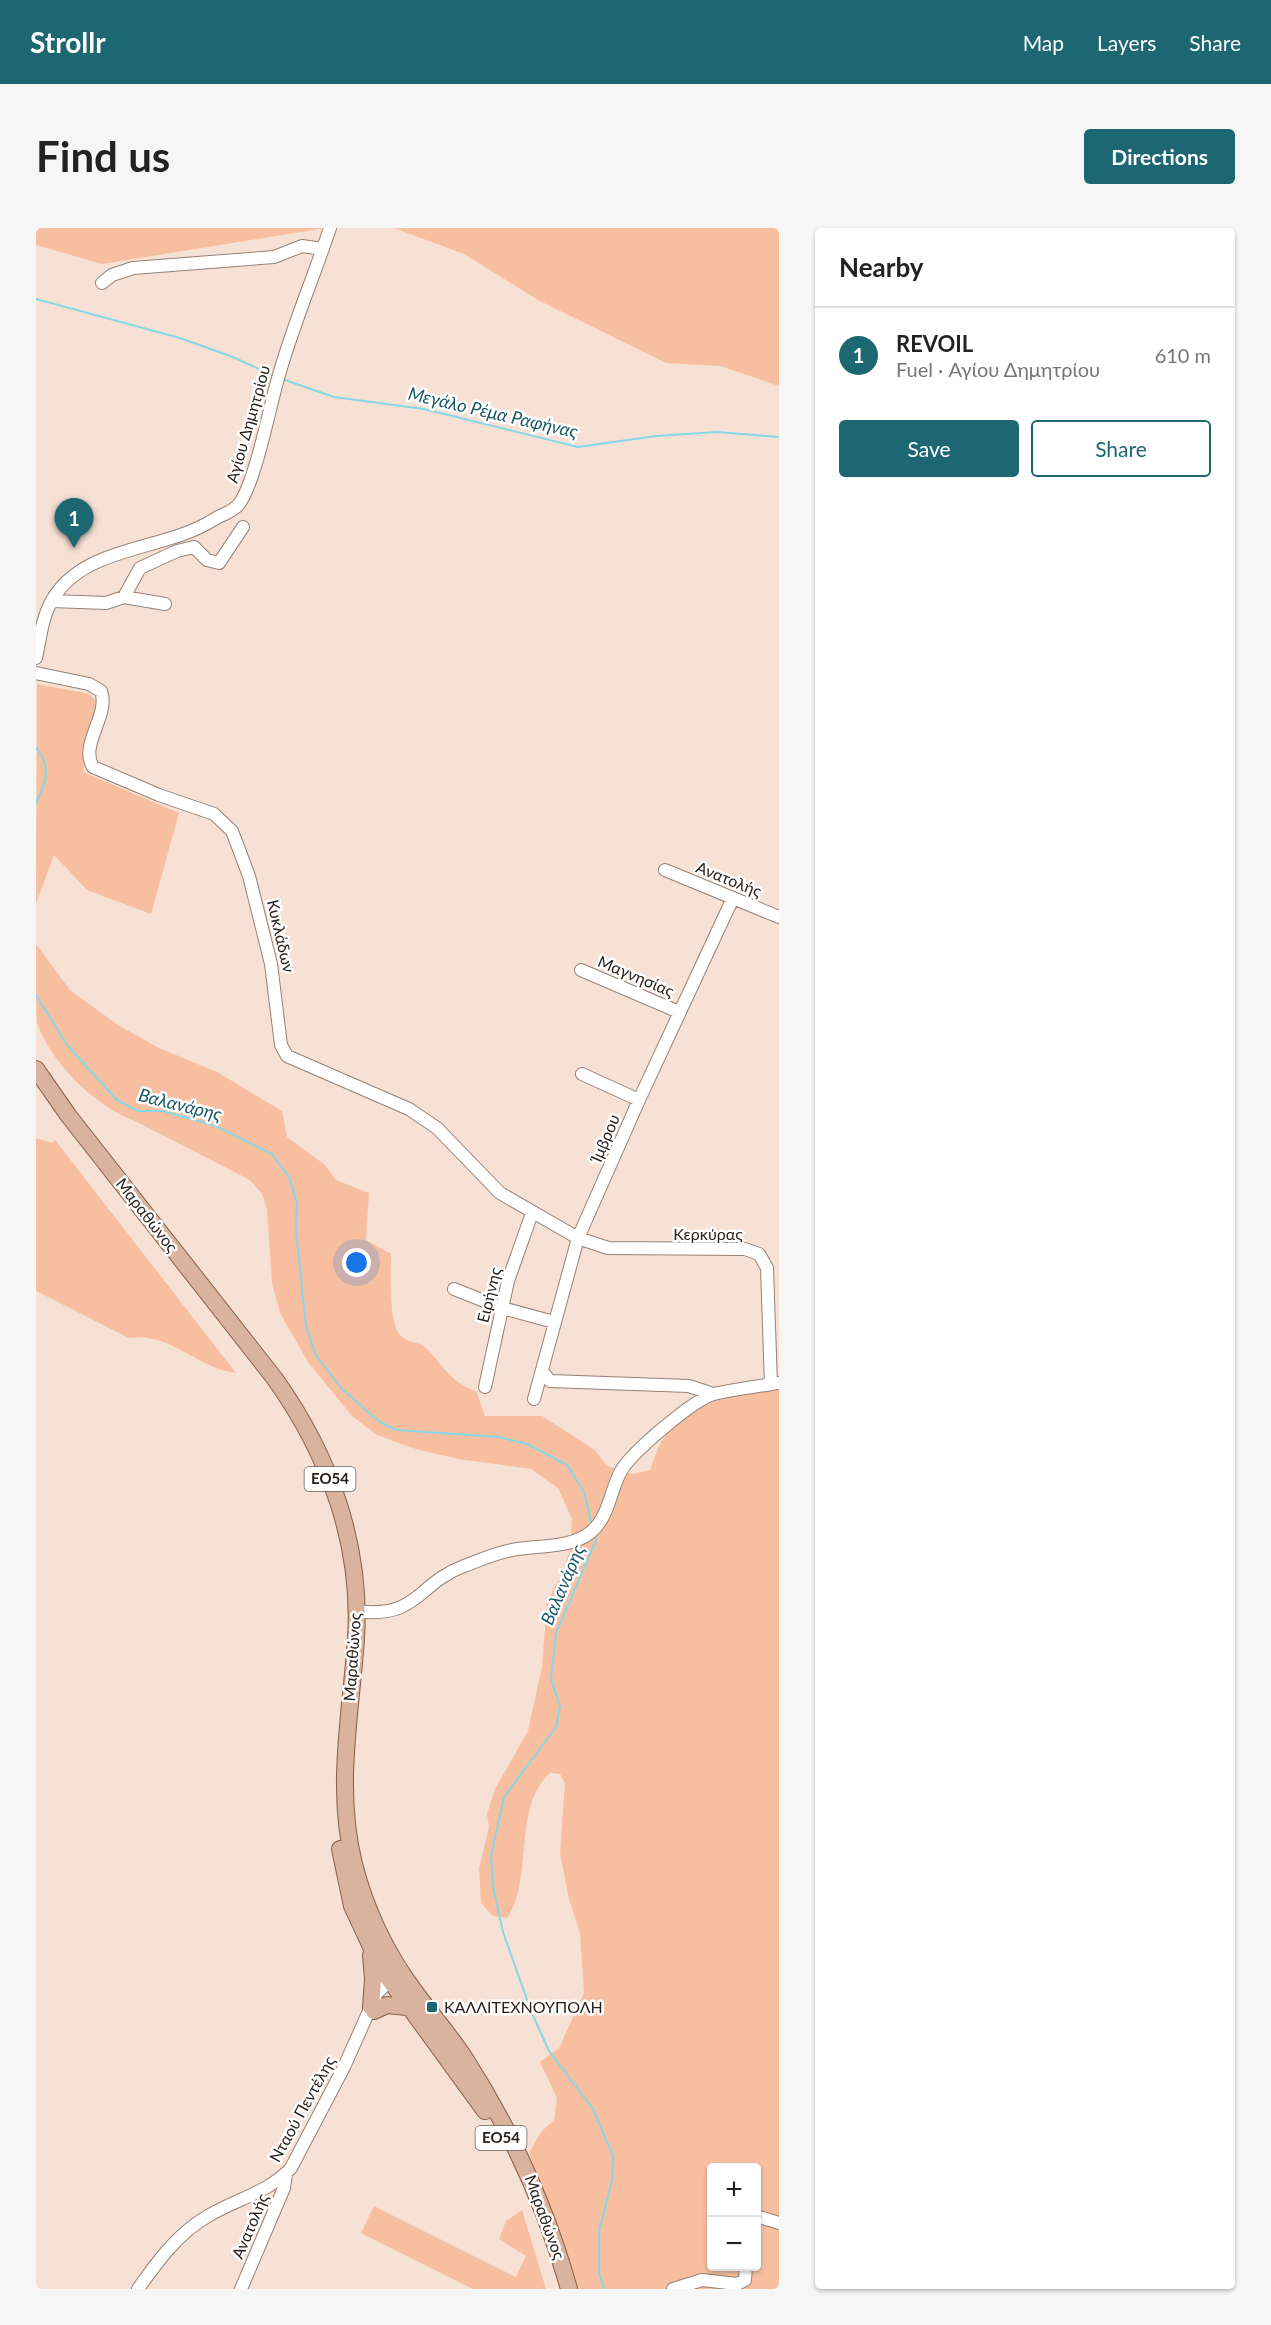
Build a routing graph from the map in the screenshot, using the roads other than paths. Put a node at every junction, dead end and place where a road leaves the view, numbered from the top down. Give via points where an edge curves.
1 (330, 228) edge
2 (323, 249) junction
3 (102, 283) dead end
4 (243, 527) dead end
5 (124, 597) junction
6 (52, 601) junction
7 (165, 604) dead end
8 (36, 658) edge
9 (36, 673) edge
10 (666, 870) dead end
11 (733, 898) junction
12 (779, 917) edge
13 (581, 970) dead end
14 (679, 1012) junction
15 (36, 1069) edge
16 (582, 1074) dead end
17 (36, 1088) edge
18 (639, 1100) junction
19 (532, 1213) junction
20 (578, 1238) junction
21 (454, 1289) dead end
22 (502, 1308) junction
23 (555, 1322) junction
24 (543, 1372) junction
25 (775, 1384) edge
26 (485, 1387) dead end
27 (713, 1394) junction
28 (534, 1399) dead end
29 (356, 1611) junction
30 (369, 1943) junction
31 (398, 1981) junction
32 (407, 2007) junction
33 (371, 2011) junction
34 (286, 2174) junction
35 (759, 2217) edge
36 (779, 2223) edge
37 (746, 2271) edge
38 (138, 2289) edge
39 (241, 2289) edge
40 (558, 2289) edge
41 (569, 2289) edge
42 (673, 2289) edge

1 - 2 street, Αγίου Δημητρίου
2 - 3 street via 302,246 274,257 133,268
2 - 6 street, Αγίου Δημητρίου via 281,369 244,494 234,509 192,533 82,568
4 - 5 street via 219,563 207,560 194,547 177,551 140,568
5 - 6 street via 106,603
5 - 7 street
6 - 8 street, Αγίου Δημητρίου
9 - 19 street, Κυκλάδων via 89,684 100,691 102,705 89,755 93,767 214,814 232,831 249,876 271,964 281,1045 287,1056 409,1109 437,1128 500,1193
10 - 11 street, Ανατολής
11 - 12 street, Ανατολής
11 - 14 street, Ίμβρου
13 - 14 street, Μαγνησίας
14 - 18 street, Ίμβρου
15 - 29 main road, Μαραθώνος / ΕΟ54 via 275,1379 304,1423 329,1476 342,1516 352,1563
16 - 18 street
17 - 30 main road, Μαραθώνος / ΕΟ54 via 275,1398 305,1446 319,1480 337,1536 345,1602 334,1752 335,1815 352,1906
18 - 20 street, Ίμβρου
19 - 20 street, Κερκύρας
19 - 22 street, Ειρήνης
20 - 23 street, Ίμβρου
20 - 25 street, Κερκύρας via 608,1248 745,1249 759,1254 767,1268
21 - 22 street
22 - 23 street
22 - 26 street, Ειρήνης
23 - 24 street, Ίμβρου
24 - 27 street via 550,1380 689,1386
24 - 28 street, Ίμβρου
25 - 27 street
27 - 29 street via 683,1413 628,1461 604,1513 587,1534 565,1543 504,1552 464,1566 396,1611
29 - 31 main road, Μαραθώνος / ΕΟ54 via 344,1753 348,1833 366,1899
30 - 31 main road, Μαραθώνος / ΕΟ54
30 - 33 main road
31 - 32 main road, Μαραθώνος / ΕΟ54
31 - 33 street, Νταού Πεντέλης via 377,1993
31 - 41 main road, Μαραθώνος / ΕΟ54 via 465,2058 515,2143 547,2217
32 - 33 main road via 387,2005
32 - 40 main road, Μαραθώνος / ΕΟ54 via 478,2100 506,2149 534,2211
33 - 34 street, Νταού Πεντέλης via 296,2162
34 - 38 street, Νταού Πεντέλης via 264,2190 197,2222 160,2258
34 - 39 street, Ανατολής via 284,2188
35 - 36 street
37 - 42 street via 745,2280 737,2284 702,2280

